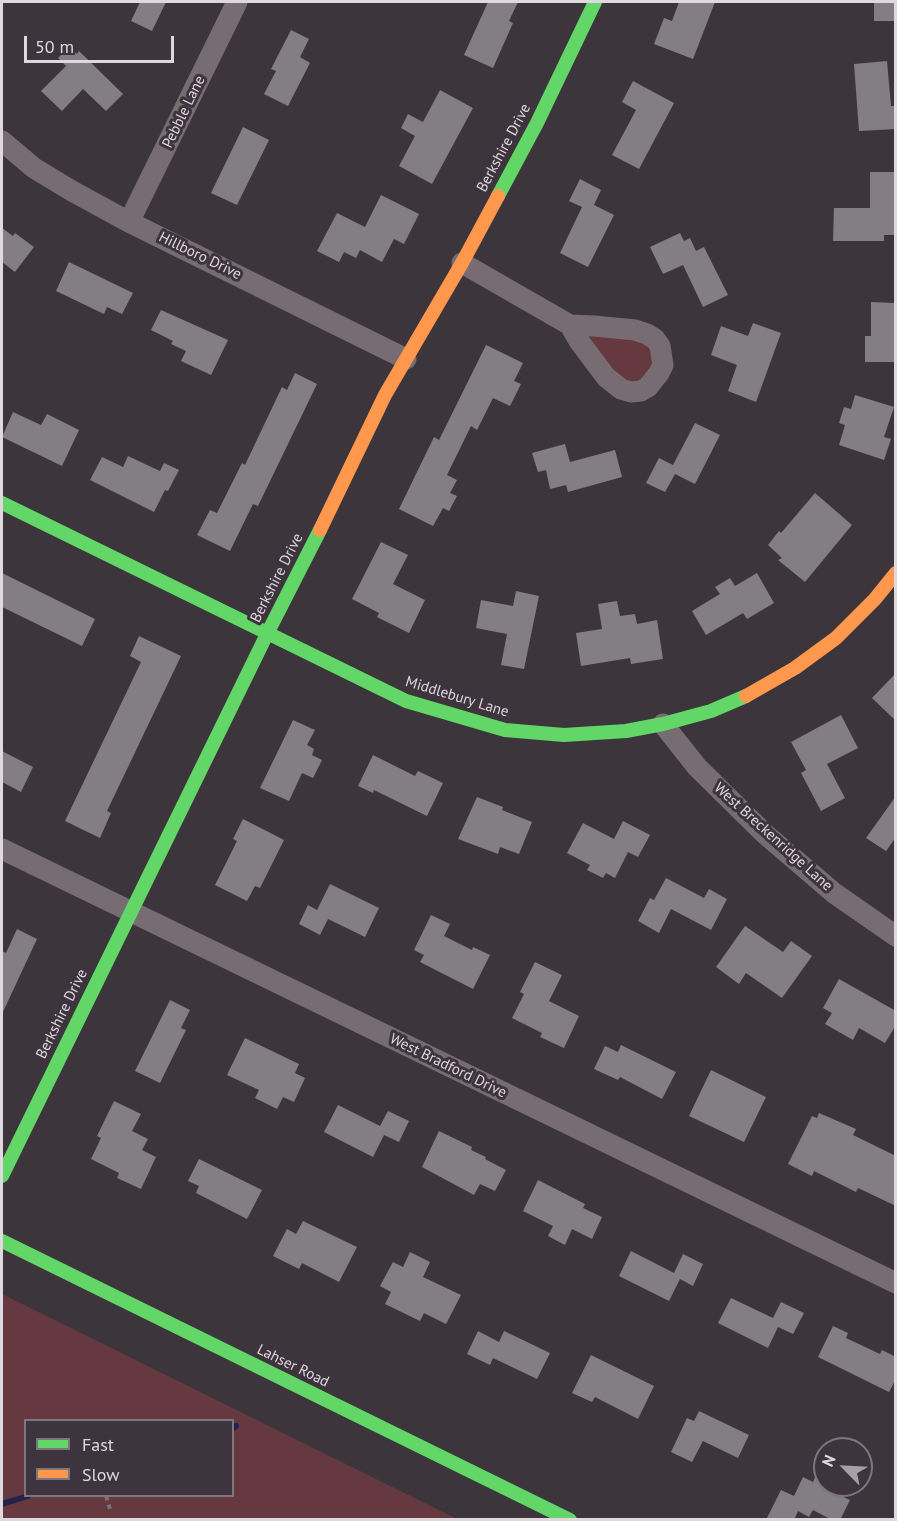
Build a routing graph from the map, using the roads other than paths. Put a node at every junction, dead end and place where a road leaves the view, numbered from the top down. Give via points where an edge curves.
1 (237, 2) edge
2 (595, 2) edge
3 (2, 141) edge
4 (129, 222) junction
5 (462, 262) junction
6 (570, 325) dead end
7 (406, 359) junction
8 (2, 503) edge
9 (896, 573) edge
10 (267, 634) junction
11 (663, 724) junction
12 (2, 849) edge
13 (130, 912) junction
14 (896, 936) edge
15 (2, 1176) edge
16 (2, 1241) edge
17 (896, 1283) edge
18 (570, 1520) edge

1 - 4 street, Pebble Lane
2 - 5 street, Berkshire Drive via 537,123
3 - 4 street, Hillboro Drive via 34,168
4 - 7 street, Hillboro Drive
5 - 6 street
5 - 7 street, Berkshire Drive
7 - 10 street, Berkshire Drive
8 - 10 street, Middlebury Lane
9 - 11 street, Middlebury Lane via 836,638 795,668 711,711
10 - 11 street, Middlebury Lane via 405,701 505,730 594,734
10 - 13 street, Berkshire Drive
11 - 14 street, West Breckenridge Lane via 697,767 765,834 834,893
12 - 13 street, West Bradford Drive
13 - 15 street, Berkshire Drive
13 - 17 street, West Bradford Drive
16 - 18 street, Lahser Road

